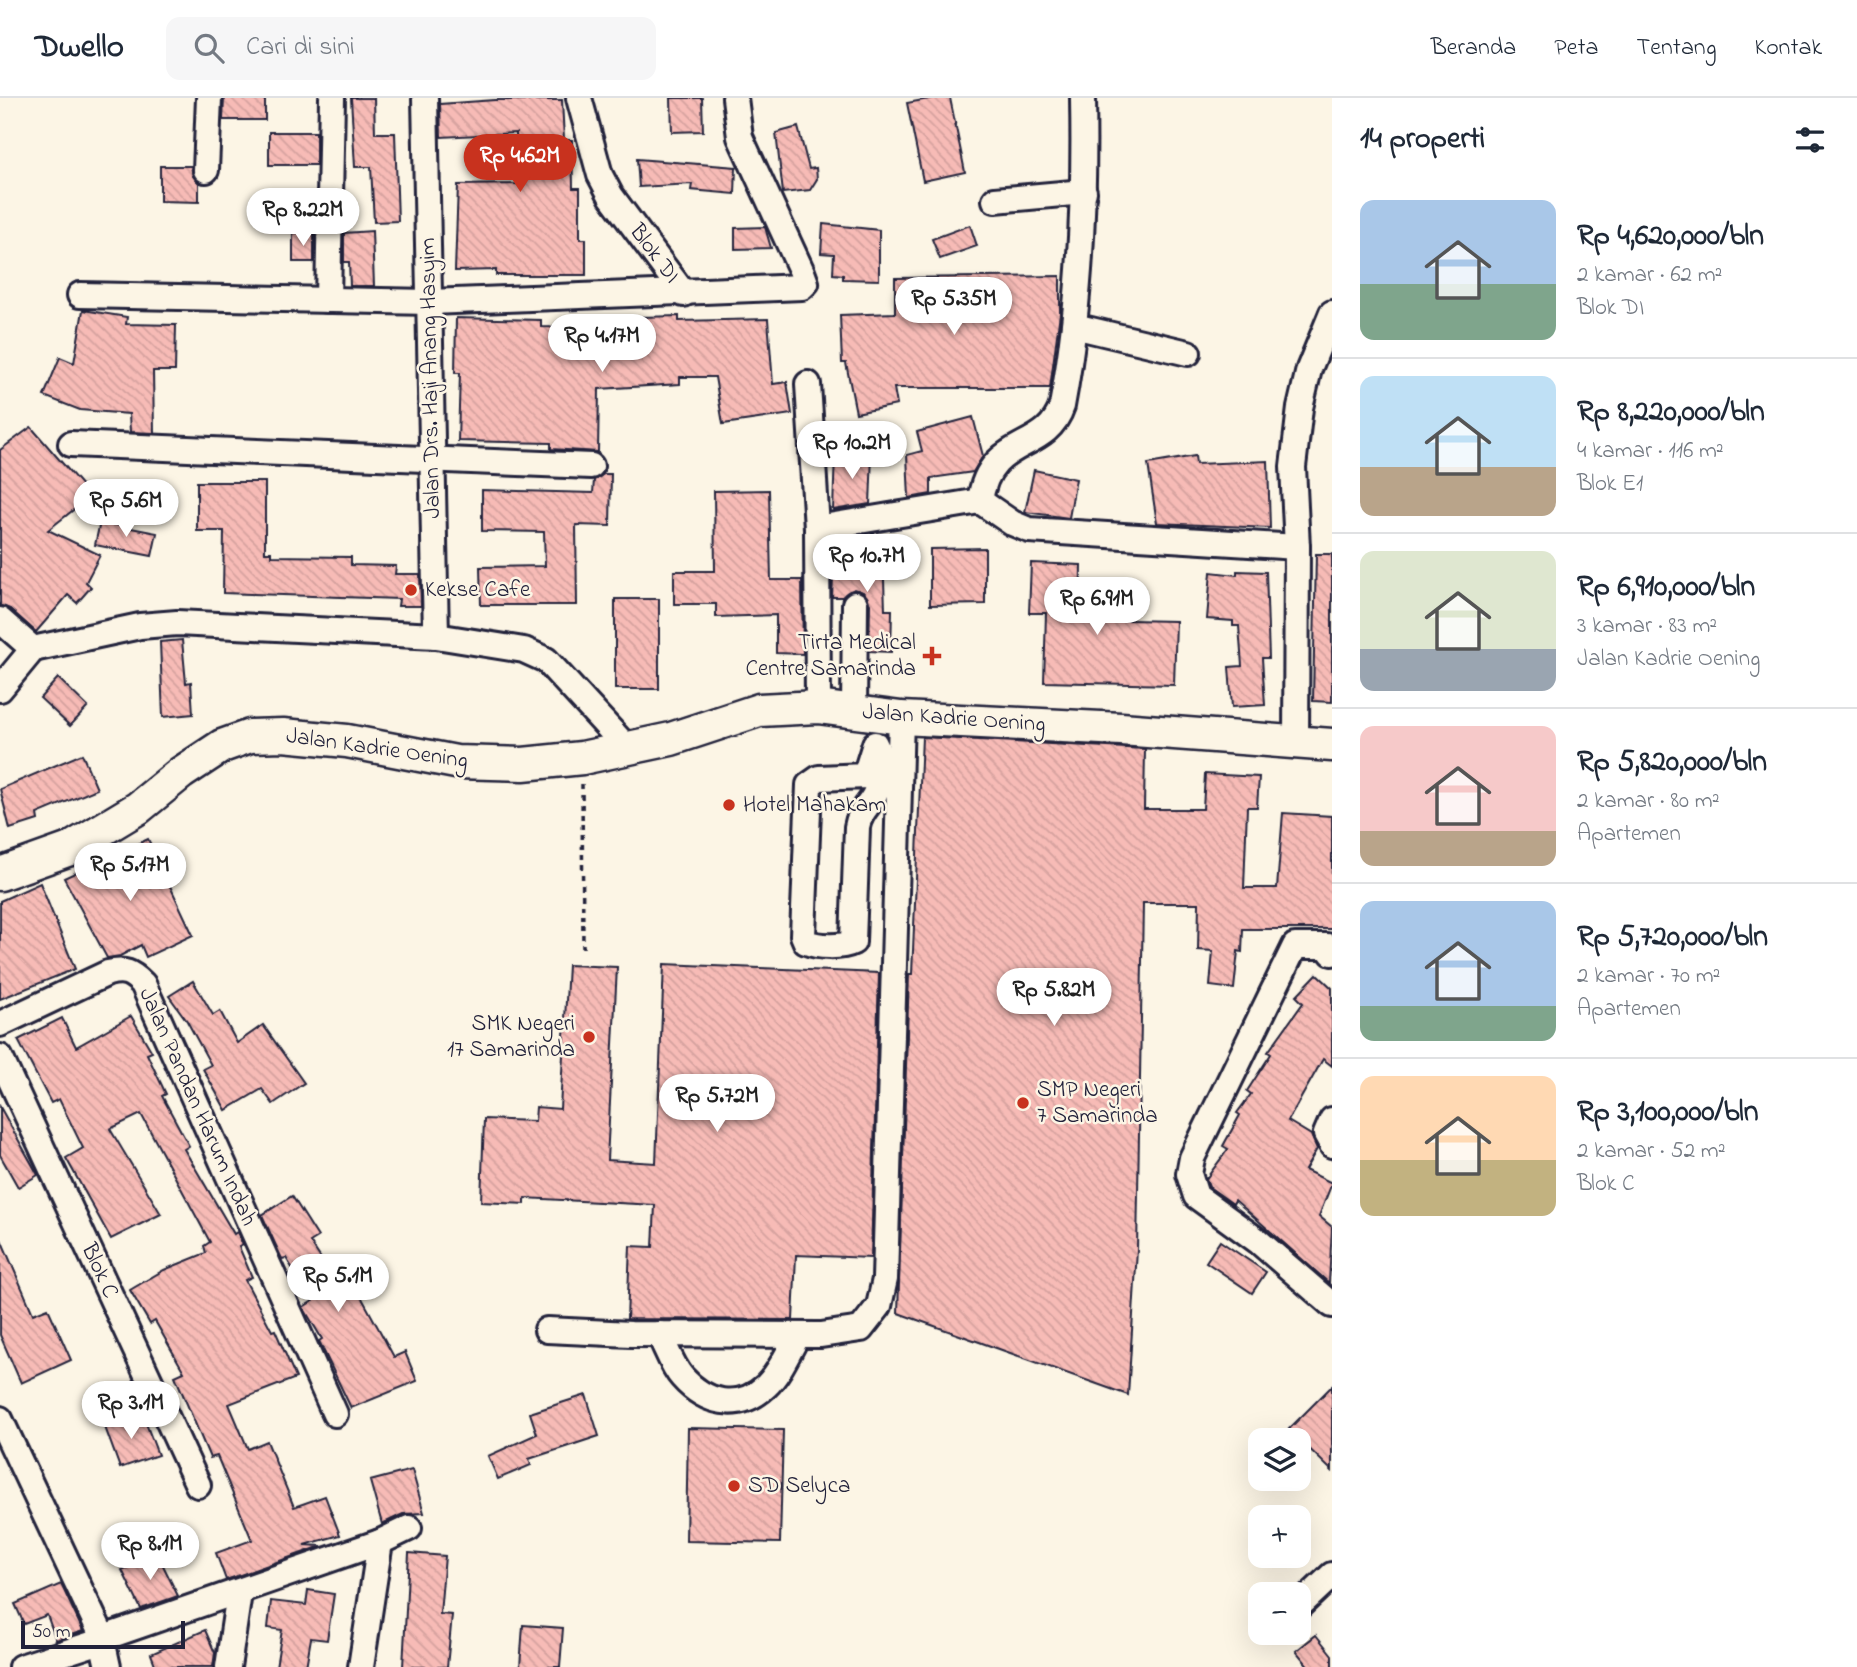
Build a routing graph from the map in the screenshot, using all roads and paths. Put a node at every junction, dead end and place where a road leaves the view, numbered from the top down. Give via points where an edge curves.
1 (209, 98) edge
2 (332, 98) edge
3 (425, 98) edge
4 (579, 98) edge
5 (735, 98) edge
6 (1083, 98) edge
7 (206, 170) dead end
8 (1084, 192) junction
9 (995, 200) dead end
10 (684, 294) junction
11 (80, 295) dead end
12 (328, 300) junction
13 (430, 302) junction
14 (1332, 313) edge
15 (1074, 326) junction
16 (1188, 353) dead end
17 (808, 384) dead end
18 (71, 444) dead end
19 (433, 461) junction
20 (591, 466) dead end
21 (980, 501) junction
22 (817, 528) junction
23 (1297, 547) junction
24 (855, 604) dead end
25 (0, 620) edge
26 (447, 638) junction
27 (33, 649) junction
28 (0, 688) edge
29 (818, 707) junction
30 (876, 722) junction
31 (1296, 743) junction
32 (1332, 745) edge
33 (628, 749) junction
34 (582, 758) junction
35 (0, 874) edge
36 (1330, 947) edge
37 (583, 948) dead end
38 (0, 1024) edge
39 (0, 1057) edge
40 (1332, 1120) edge
41 (1332, 1145) edge
42 (1332, 1305) edge
43 (547, 1330) dead end
44 (659, 1334) junction
45 (798, 1335) junction
46 (335, 1414) dead end
47 (0, 1419) edge
48 (198, 1485) dead end
49 (409, 1528) dead end
50 (380, 1542) junction
51 (1332, 1575) edge
52 (239, 1593) junction
53 (1311, 1595) edge
54 (104, 1640) junction
55 (21, 1667) edge
56 (108, 1667) edge
57 (228, 1667) edge
58 (362, 1667) edge

1 - 7 street
2 - 12 street
3 - 13 street, Jalan Drs. Haji Anang Hasyim
4 - 10 street, Blok DI via 600,175 611,196
5 - 10 street via 740,137 806,283 798,288
6 - 8 street
8 - 9 street
8 - 15 street
10 - 13 street
11 - 12 street
12 - 13 street
13 - 19 street, Jalan Drs. Haji Anang Hasyim
14 - 23 street via 1309,369 1300,408 1293,467
15 - 16 street
15 - 21 street via 1058,417 1040,437 1012,448 998,460
17 - 22 street
18 - 19 street
19 - 20 street
19 - 26 street, Jalan Drs. Haji Anang Hasyim
21 - 22 street
21 - 23 street via 1012,523 1040,531
22 - 29 street
23 - 31 street
24 - 30 street
25 - 27 street
26 - 27 street via 177,623 140,626
26 - 33 street via 524,650 546,660
27 - 28 street
29 - 30 main road, Jalan Kadrie Oening
29 - 33 main road, Jalan Kadrie Oening via 759,710
30 - 30 street via 877,789 859,813 857,827 853,942 806,943 809,785 820,778 865,776
30 - 31 main road, Jalan Kadrie Oening via 1121,729
30 - 45 street via 886,1279 879,1306 861,1329
31 - 32 main road, Jalan Kadrie Oening
33 - 34 main road, Jalan Kadrie Oening
34 - 35 main road, Jalan Kadrie Oening via 523,764 456,762 347,741 250,736 222,746 138,808 70,849
34 - 37 path
36 - 42 street via 1294,946 1192,1158 1189,1174 1196,1196 1258,1241
38 - 46 street, Jalan Pandan Harum Indah via 108,972 123,970 143,984
39 - 48 street, Blok C
40 - 41 street via 1326,1134
43 - 44 street
44 - 45 street
44 - 45 street via 680,1375 705,1398 729,1402 767,1385
47 - 54 street
49 - 50 street
50 - 52 street
50 - 58 street
51 - 53 street
52 - 54 street
52 - 57 street
54 - 55 street
54 - 56 street

